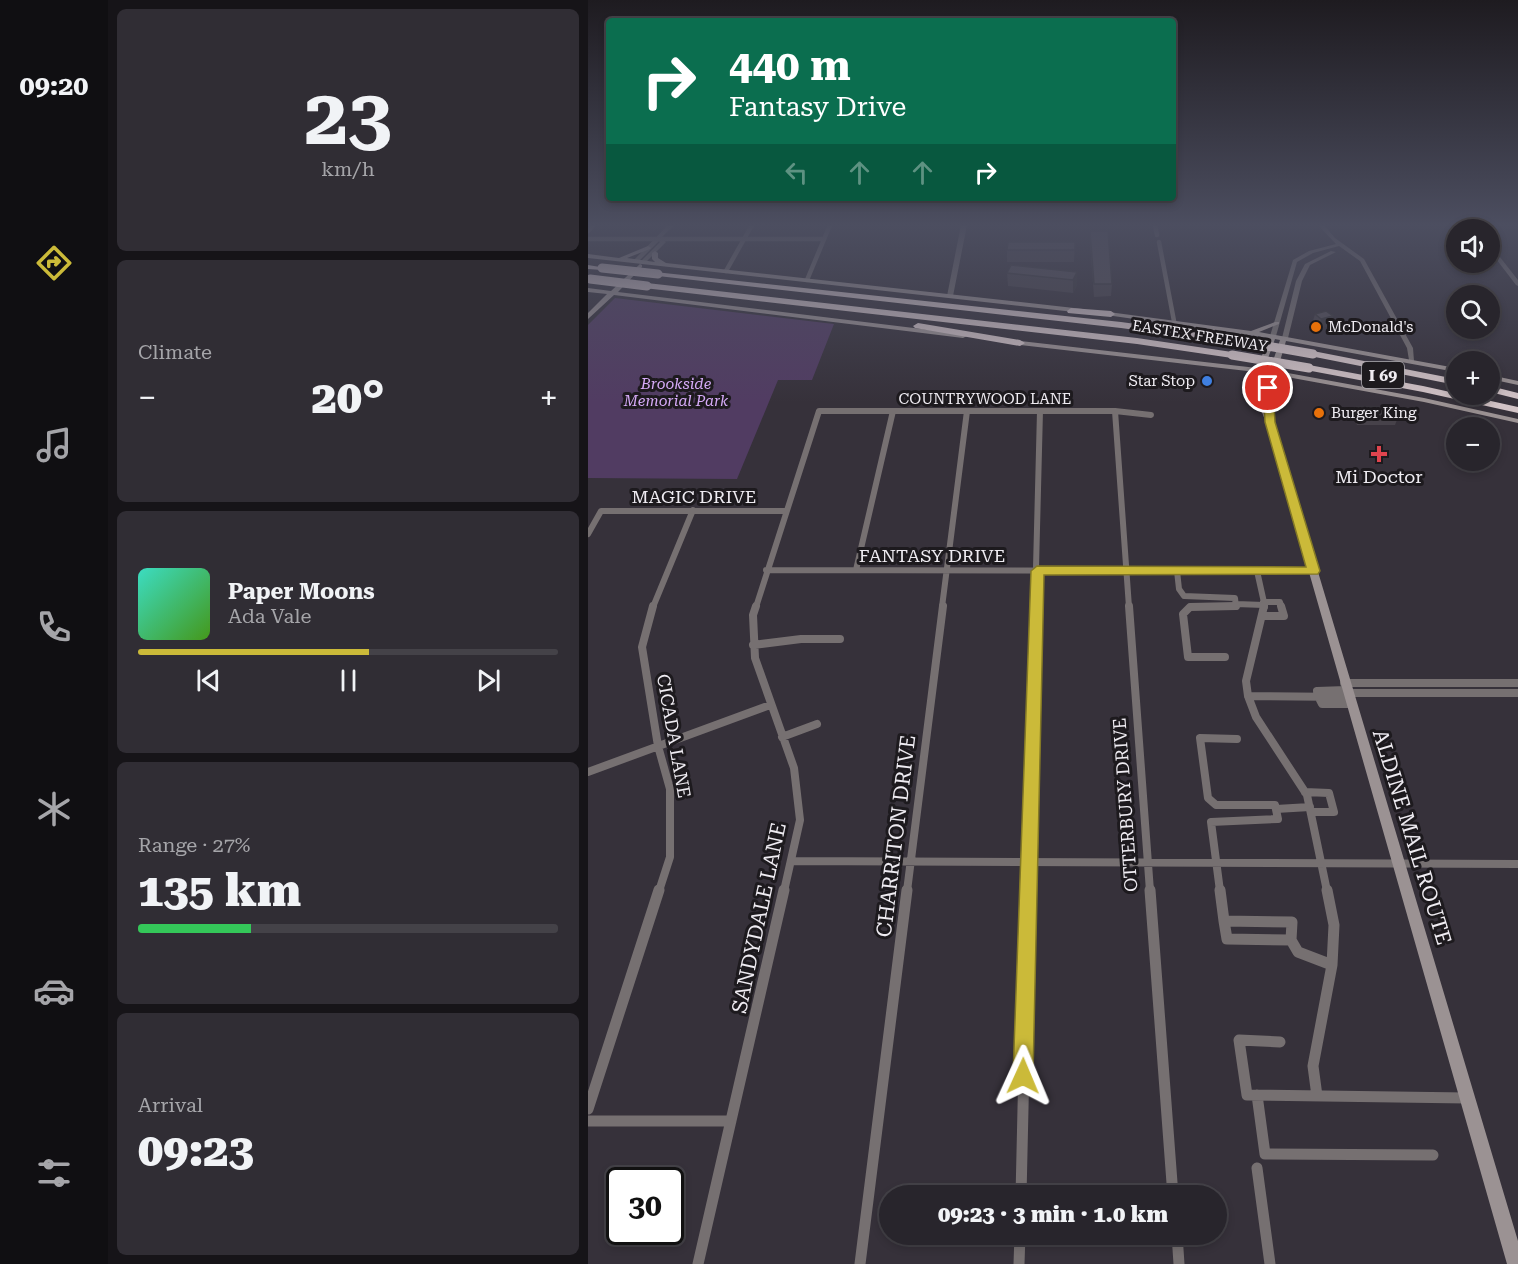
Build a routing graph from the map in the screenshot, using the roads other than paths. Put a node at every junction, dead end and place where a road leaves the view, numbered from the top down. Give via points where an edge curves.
1 (598, 284) edge
2 (617, 284) edge
3 (631, 284) edge
4 (678, 284) edge
5 (688, 284) edge
6 (706, 284) edge
7 (843, 284) edge
8 (953, 284) edge
9 (1167, 284) edge
10 (1288, 284) edge
11 (1298, 284) edge
12 (1375, 284) edge
13 (609, 292) junction
14 (815, 292) junction
15 (634, 295) junction
16 (951, 296) junction
17 (819, 306) junction
18 (1280, 311) junction
19 (1291, 313) junction
20 (1111, 314) junction
21 (588, 316) edge
22 (1174, 321) junction
23 (1277, 323) junction
24 (1246, 332) junction
25 (1273, 336) junction
26 (1285, 338) junction
27 (1307, 342) junction
28 (1020, 343) junction
29 (1235, 348) junction
30 (1412, 360) junction
31 (1311, 361) junction
32 (1241, 368) junction
33 (1446, 368) edge
34 (1258, 370) junction
35 (1272, 373) junction
36 (1306, 379) junction
37 (1500, 379) edge
38 (1446, 381) edge
39 (1518, 383) edge
40 (1268, 388) junction
41 (1446, 389) edge
42 (1500, 389) edge
43 (1518, 390) edge
44 (1500, 391) edge
45 (1518, 396) edge
46 (1500, 400) edge
47 (1518, 404) edge
48 (819, 411) joint
49 (893, 411) junction
50 (967, 411) junction
51 (1040, 411) junction
52 (1115, 411) junction
53 (1518, 412) edge
54 (1151, 415) dead end
55 (1518, 421) edge
56 (1270, 422) junction
57 (693, 510) junction
58 (786, 511) junction
59 (588, 534) edge
60 (766, 570) junction
61 (856, 570) junction
62 (947, 571) junction
63 (1037, 571) junction
64 (1127, 571) junction
65 (1177, 571) junction
66 (1257, 571) junction
67 (1313, 571) junction
68 (1189, 597) junction
69 (1264, 603) junction
70 (1236, 604) junction
71 (1191, 607) junction
72 (1264, 616) junction
73 (840, 639) dead end
74 (753, 645) junction
75 (1225, 657) dead end
76 (1517, 687) edge
77 (1347, 693) junction
78 (1248, 696) junction
79 (1318, 696) junction
80 (770, 705) junction
81 (817, 724) dead end
82 (782, 737) junction
83 (1237, 739) dead end
84 (658, 746) junction
85 (588, 772) edge
86 (1305, 792) junction
87 (1216, 805) junction
88 (1276, 809) junction
89 (1311, 809) junction
90 (1218, 820) junction
91 (792, 861) junction
92 (912, 861) junction
93 (1028, 862) junction
94 (1147, 862) junction
95 (1216, 862) junction
96 (1322, 862) junction
97 (1399, 864) junction
98 (1518, 864) edge
99 (1224, 921) junction
100 (1291, 940) junction
101 (1332, 964) junction
102 (1280, 1042) dead end
103 (1257, 1095) junction
104 (1317, 1096) junction
105 (1467, 1098) junction
106 (588, 1109) edge
107 (588, 1121) edge
108 (731, 1121) junction
109 (1433, 1155) dead end
110 (1257, 1168) dead end
111 (1021, 1185) edge
112 (1172, 1185) edge
113 (1020, 1245) edge
114 (1178, 1245) edge
115 (698, 1264) edge
116 (860, 1264) edge
117 (1019, 1264) edge
118 (1179, 1264) edge
119 (1270, 1264) edge
120 (1516, 1264) edge

1 - 13 main road
2 - 13 main road
3 - 15 main road via 628,292
4 - 17 highway, EASTEX FREEWAY / I 69
5 - 29 highway
6 - 14 highway, EASTEX FREEWAY / I 69
7 - 16 main road
8 - 16 street
9 - 22 street
10 - 18 street
11 - 19 street
12 - 30 street via 1410,348
13 - 15 main road
13 - 21 main road
14 - 20 highway via 894,294
14 - 29 highway, EASTEX FREEWAY / I 69 via 1110,324
15 - 28 main road
16 - 20 main road
17 - 28 highway
17 - 29 highway, EASTEX FREEWAY / I 69
18 - 19 street
18 - 23 street
19 - 26 street
20 - 22 main road
22 - 24 main road
23 - 24 main road
23 - 25 street
24 - 25 main road
24 - 32 main road via 1255,337 1255,346
25 - 26 main road
25 - 34 main road, ALDINE MAIL ROUTE
26 - 27 main road
26 - 35 main road, ALDINE MAIL ROUTE
27 - 30 main road
27 - 36 main road via 1293,352 1291,362 1291,370
28 - 32 main road
29 - 31 highway, EASTEX FREEWAY / I 69, bridge
29 - 31 highway, EASTEX FREEWAY / I 69, bridge
30 - 33 main road
31 - 38 highway, EASTEX FREEWAY / I 69
31 - 41 highway, I 69
31 - 53 highway, EASTEX FREEWAY / I 69 via 1438,396
32 - 34 main road
34 - 35 main road
34 - 56 main road, ALDINE MAIL ROUTE via 1260,397
35 - 36 main road
35 - 40 main road, ALDINE MAIL ROUTE
36 - 40 main road via 1279,381
36 - 55 main road
37 - 39 main road
40 - 56 main road, ALDINE MAIL ROUTE
42 - 43 highway
44 - 45 highway
46 - 47 highway
48 - 49 street, COUNTRYWOOD LANE
48 - 58 street, SANDYDALE LANE
49 - 50 street, COUNTRYWOOD LANE
49 - 61 street
50 - 51 street, COUNTRYWOOD LANE
50 - 62 street, CHARRITON DRIVE
51 - 52 street, COUNTRYWOOD LANE
51 - 63 street
52 - 54 street, COUNTRYWOOD LANE
52 - 64 street, OTTERBURY DRIVE
56 - 67 main road, ALDINE MAIL ROUTE
57 - 58 street, MAGIC DRIVE
57 - 59 street, MAGIC DRIVE via 601,511
57 - 84 street, CICADA LANE via 656,595 642,647
58 - 60 street, SANDYDALE LANE
60 - 61 street, FANTASY DRIVE
60 - 74 street, SANDYDALE LANE via 753,615
61 - 62 street, FANTASY DRIVE
62 - 63 street, FANTASY DRIVE
62 - 92 street, CHARRITON DRIVE
63 - 64 street, FANTASY DRIVE
63 - 93 street
64 - 65 street, FANTASY DRIVE
64 - 94 street, OTTERBURY DRIVE
65 - 66 street, FANTASY DRIVE
65 - 68 street via 1180,592
66 - 67 street, FANTASY DRIVE
66 - 69 street
67 - 77 main road, ALDINE MAIL ROUTE
68 - 70 street via 1234,598
68 - 71 street
69 - 70 street
69 - 72 street
69 - 72 street via 1280,602 1284,616
70 - 71 street
71 - 75 street via 1183,614 1188,657
72 - 78 street via 1246,681
73 - 74 street
74 - 80 street, SANDYDALE LANE
76 - 77 street
77 - 79 street via 1317,691
77 - 79 street via 1322,704
77 - 97 main road, ALDINE MAIL ROUTE
78 - 79 street
78 - 86 street via 1256,717
80 - 82 street, SANDYDALE LANE
80 - 84 street
81 - 82 street
82 - 91 street, SANDYDALE LANE via 795,768 800,820
83 - 87 street via 1200,738 1208,798
84 - 85 street
84 - 106 street, CICADA LANE via 669,789 670,857
86 - 89 street
86 - 89 street via 1329,792 1334,812
87 - 88 street via 1275,805
87 - 90 street
88 - 89 street
88 - 90 street via 1278,819
89 - 96 street
90 - 95 street via 1210,824
91 - 92 street
91 - 108 street, SANDYDALE LANE
92 - 93 street
92 - 116 street, CHARRITON DRIVE
93 - 94 street
93 - 111 street
94 - 95 street
94 - 112 street, OTTERBURY DRIVE
95 - 96 street
95 - 99 street
96 - 97 street
96 - 101 street via 1334,925
97 - 98 street
97 - 105 main road, ALDINE MAIL ROUTE
99 - 100 street via 1227,939
99 - 100 street via 1292,922
100 - 101 street via 1298,952
101 - 104 street via 1313,1065
102 - 103 street via 1239,1040 1247,1095
103 - 104 street
103 - 109 street via 1265,1154
104 - 105 street
105 - 120 main road, ALDINE MAIL ROUTE
107 - 108 street
108 - 115 street, SANDYDALE LANE
110 - 119 street
113 - 117 street
114 - 118 street

